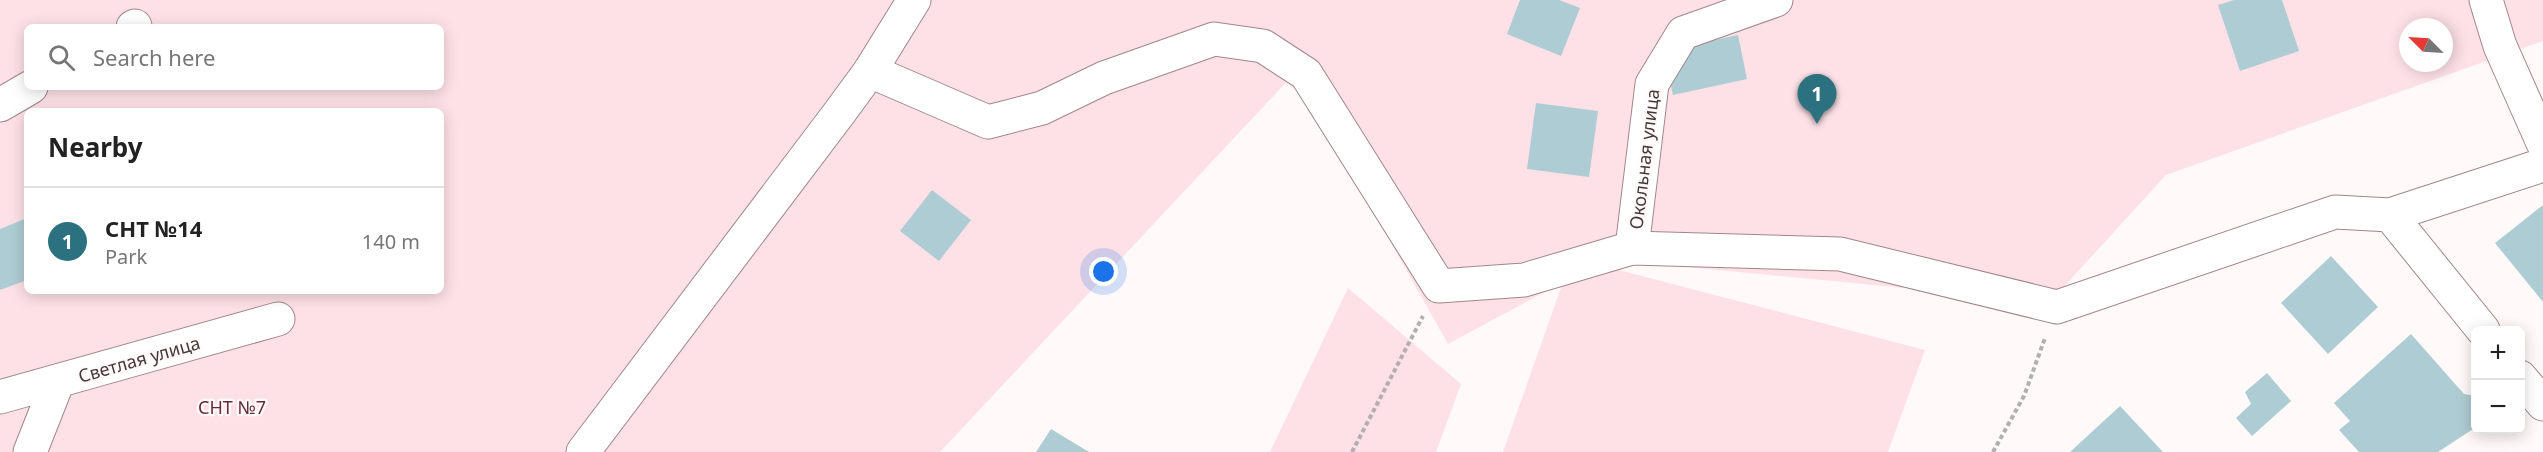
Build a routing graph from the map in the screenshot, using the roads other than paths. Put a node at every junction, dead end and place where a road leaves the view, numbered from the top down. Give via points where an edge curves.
1 (914, 0) edge
2 (1776, 0) edge
3 (2486, 0) edge
4 (870, 71) junction
5 (26, 90) edge
6 (0, 105) edge
7 (2543, 143) edge
8 (2543, 165) edge
9 (2390, 215) junction
10 (1632, 248) junction
11 (278, 320) dead end
12 (2480, 326) edge
13 (2523, 380) edge
14 (58, 381) junction
15 (0, 397) edge
16 (2543, 404) edge
17 (30, 452) edge
18 (583, 452) edge

1 - 4 street
2 - 10 street, Окольная улица via 1683,33 1652,84
3 - 7 street via 2500,46
4 - 10 street via 988,122 1041,108 1104,78 1214,39 1263,46 1306,74 1439,286 1524,280
4 - 18 street
5 - 6 street
8 - 9 street
9 - 10 street via 2335,212 2057,307 1840,254
9 - 12 street
11 - 14 street, Светлая улица
13 - 16 street
14 - 15 street, Светлая улица
14 - 17 street

